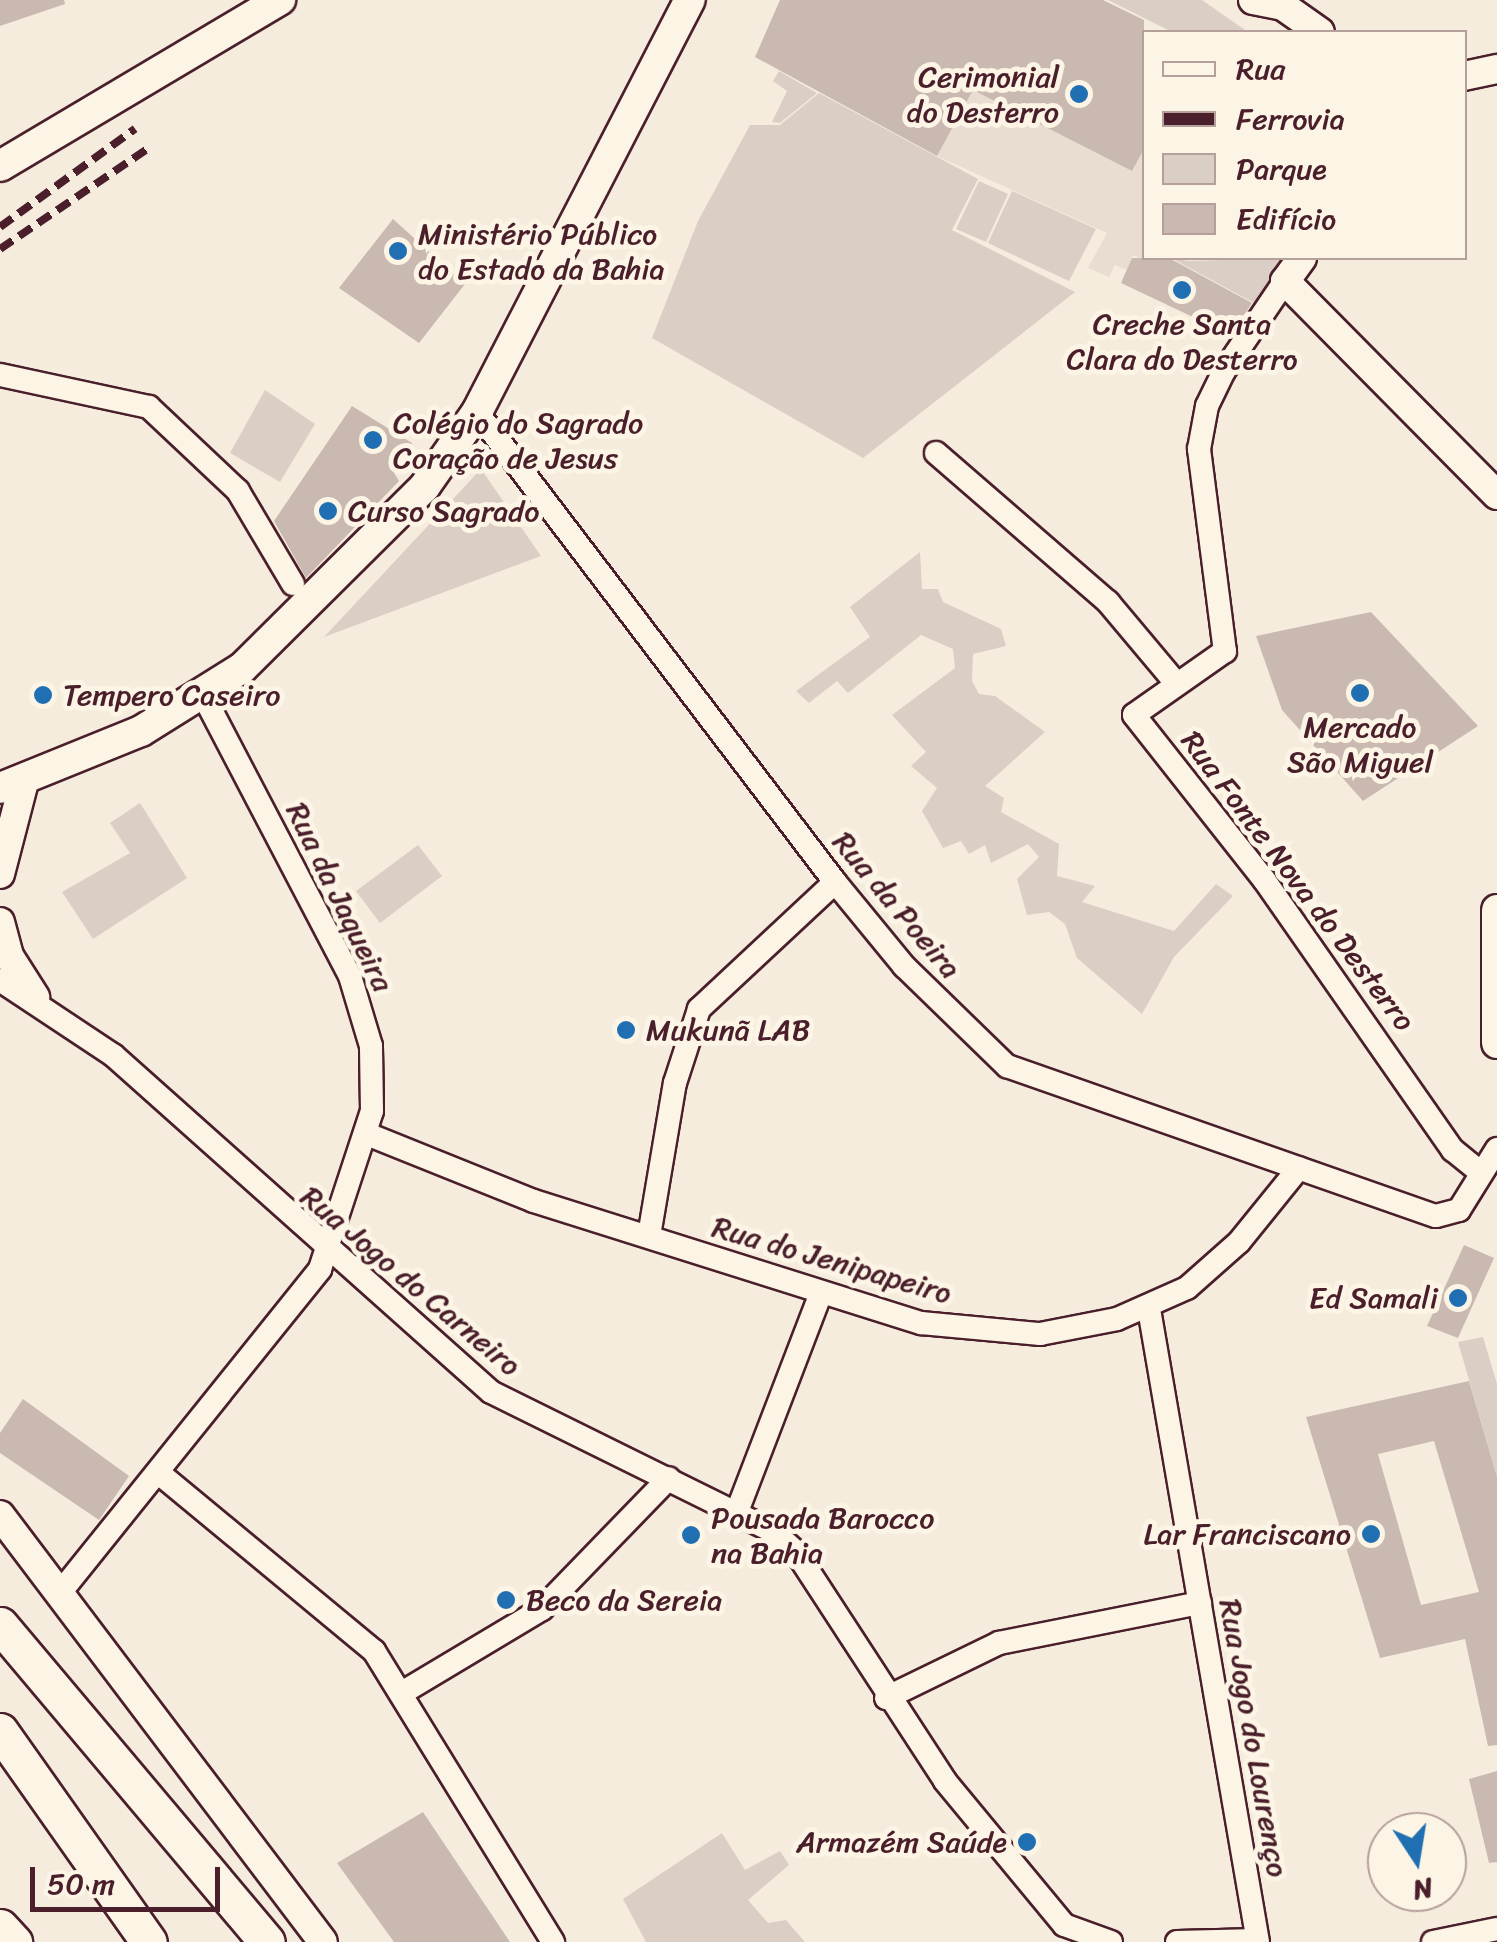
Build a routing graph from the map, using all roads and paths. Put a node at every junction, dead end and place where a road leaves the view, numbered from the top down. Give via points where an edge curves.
1 (280, 0) edge
2 (690, 0) edge
3 (1253, 0) edge
4 (1282, 3) edge
5 (1317, 30) edge
6 (1497, 69) edge
7 (1467, 75) edge
8 (0, 166) edge
9 (1301, 260) edge
10 (1285, 281) junction
11 (0, 374) edge
12 (476, 412) junction
13 (936, 453) dead end
14 (1497, 495) edge
15 (293, 584) dead end
16 (1176, 684) junction
17 (202, 695) junction
18 (12, 785) edge
19 (0, 874) edge
20 (835, 882) junction
21 (1497, 910) edge
22 (0, 922) edge
23 (0, 980) edge
24 (35, 997) junction
25 (1497, 1043) edge
26 (367, 1134) junction
27 (1497, 1149) edge
28 (1299, 1168) junction
29 (1479, 1171) junction
30 (649, 1236) junction
31 (327, 1252) junction
32 (821, 1293) junction
33 (1149, 1308) junction
34 (160, 1474) junction
35 (669, 1478) junction
36 (738, 1509) junction
37 (0, 1515) edge
38 (59, 1594) junction
39 (1200, 1603) junction
40 (0, 1625) edge
41 (406, 1691) junction
42 (886, 1698) junction
43 (0, 1731) edge
44 (0, 1926) edge
45 (1497, 1930) edge
46 (1258, 1941) edge
47 (14, 1942) edge
48 (149, 1942) edge
49 (267, 1942) edge
50 (323, 1942) edge
51 (553, 1942) edge
52 (1111, 1942) edge
53 (1177, 1942) edge
54 (1433, 1942) edge

1 - 8 main road
2 - 12 main road
3 - 4 street
4 - 5 street
6 - 7 street
9 - 10 street
10 - 14 street
10 - 16 street, Rua Fonte Nova do Desterro via 1206,406 1201,496 1225,651
11 - 15 street via 149,407 238,491
12 - 17 main road via 425,486 308,608
12 - 20 street, Rua da Poeira
13 - 16 street via 1108,602
16 - 29 street, Rua Fonte Nova do Desterro via 1134,715 1266,881 1452,1150
17 - 18 main road
17 - 26 street, Rua da Jaqueira via 364,1011 374,1078
18 - 19 street
20 - 28 street, Rua da Poeira via 904,966 1008,1066
20 - 30 street via 699,1010 675,1083
21 - 25 main road
22 - 24 street via 9,956
23 - 24 street, Rua Jogo do Carneiro
24 - 31 street, Rua Jogo do Carneiro via 113,1055
26 - 30 street, Rua do Jenipapeiro via 432,1164
26 - 31 street, Rua da Jaqueira
27 - 29 street
28 - 29 street, Rua da Poeira via 1436,1216 1459,1210
28 - 33 street, Rua do Jenipapeiro via 1213,1268
30 - 32 street, Rua do Jenipapeiro
31 - 34 street, Rua da Jaqueira
31 - 35 street, Rua Jogo do Carneiro via 491,1392
32 - 33 street, Rua do Jenipapeiro via 921,1322 1040,1334
32 - 36 street
33 - 39 street, Rua Jogo do Lourenço
34 - 38 street, Rua da Jaqueira
34 - 41 street via 326,1605
35 - 36 street, Rua Jogo do Carneiro
35 - 41 street via 542,1609
36 - 42 street, Rua Jogo do Carneiro via 796,1552
37 - 38 street
38 - 50 street
39 - 42 street via 998,1644
39 - 46 street, Rua Jogo do Lourenço
40 - 49 main road
41 - 51 street
42 - 52 street, Rua Jogo do Carneiro via 1064,1925
43 - 48 main road
44 - 47 main road
45 - 54 street
46 - 53 street

